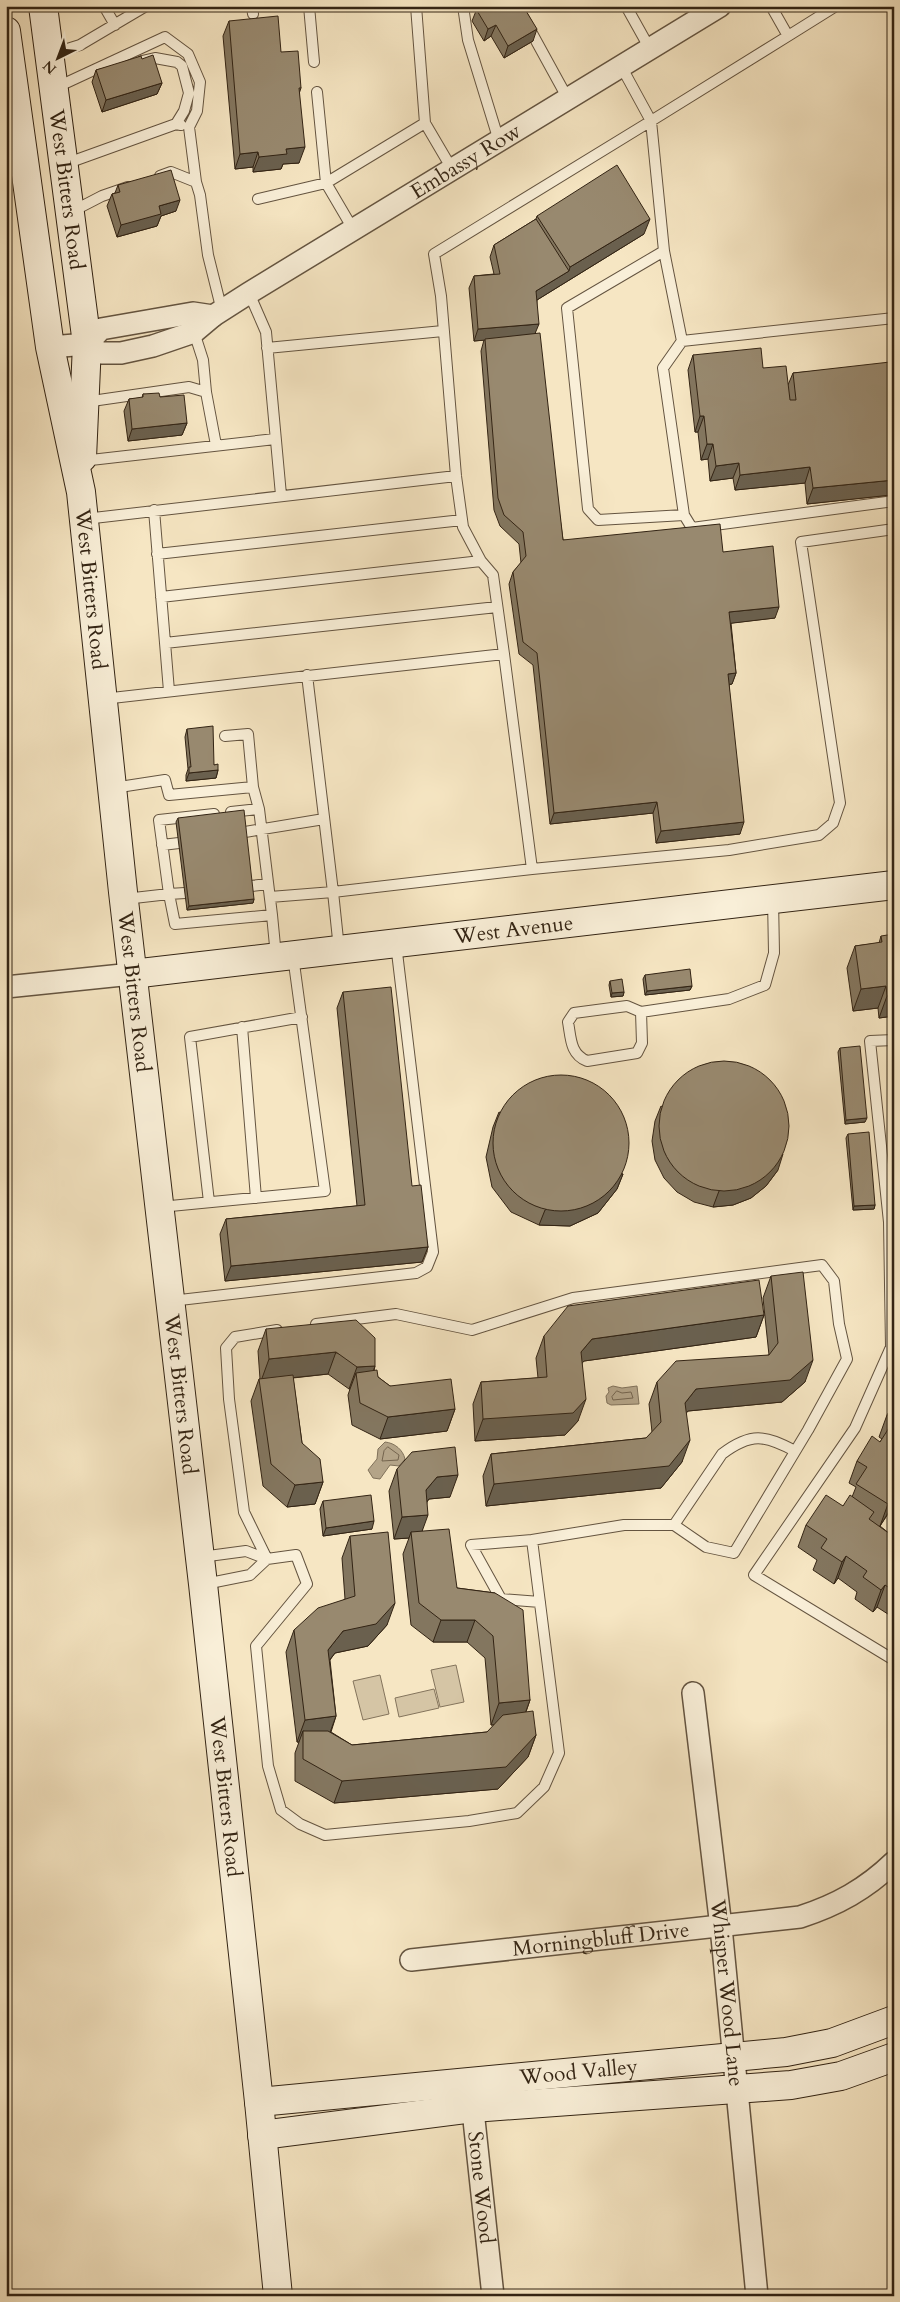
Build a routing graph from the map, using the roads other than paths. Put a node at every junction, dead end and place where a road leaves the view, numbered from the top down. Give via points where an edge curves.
1 (43, 6) edge
2 (104, 6) edge
3 (146, 6) edge
4 (309, 6) edge
5 (416, 6) edge
6 (462, 6) edge
7 (517, 6) edge
8 (626, 6) edge
9 (720, 6) edge
10 (771, 6) edge
11 (836, 6) edge
12 (115, 25) junction
13 (6, 31) edge
14 (788, 36) junction
15 (650, 49) junction
16 (50, 54) junction
17 (314, 62) dead end
18 (621, 66) junction
19 (102, 67) junction
20 (54, 88) junction
21 (317, 92) dead end
22 (568, 99) junction
23 (651, 121) junction
24 (425, 123) junction
25 (176, 124) junction
26 (189, 126) junction
27 (499, 141) junction
28 (64, 164) junction
29 (452, 170) junction
30 (154, 178) edge
31 (196, 182) junction
32 (326, 183) junction
33 (136, 184) edge
34 (258, 198) dead end
35 (70, 212) junction
36 (354, 229) junction
37 (664, 251) junction
38 (249, 293) junction
39 (218, 314) junction
40 (894, 318) edge
41 (444, 331) junction
42 (194, 332) junction
43 (682, 341) junction
44 (87, 344) junction
45 (50, 347) junction
46 (267, 348) junction
47 (206, 392) junction
48 (85, 402) junction
49 (275, 439) junction
50 (216, 446) junction
51 (78, 461) junction
52 (456, 476) junction
53 (281, 495) junction
54 (894, 501) edge
55 (154, 510) junction
56 (684, 515) junction
57 (84, 520) junction
58 (462, 520) junction
59 (894, 529) edge
60 (157, 554) junction
61 (481, 561) junction
62 (161, 597) junction
63 (497, 607) junction
64 (165, 643) junction
65 (504, 654) junction
66 (307, 675) junction
67 (169, 691) junction
68 (102, 699) junction
69 (225, 736) dead end
70 (253, 787) junction
71 (112, 788) junction
72 (259, 809) junction
73 (324, 819) junction
74 (263, 828) junction
75 (245, 832) edge
76 (179, 843) edge
77 (162, 845) junction
78 (532, 869) junction
79 (268, 884) junction
80 (894, 884) edge
81 (251, 886) edge
82 (333, 892) junction
83 (185, 893) edge
84 (169, 894) junction
85 (270, 896) junction
86 (773, 898) junction
87 (124, 899) junction
88 (272, 915) junction
89 (396, 943) junction
90 (339, 950) junction
91 (285, 956) junction
92 (132, 974) junction
93 (6, 987) edge
94 (641, 1012) junction
95 (302, 1017) junction
96 (242, 1027) junction
97 (894, 1040) edge
98 (256, 1198) junction
99 (209, 1202) junction
100 (159, 1207) junction
101 (892, 1225) edge
102 (170, 1302) junction
103 (795, 1452) junction
104 (674, 1525) junction
105 (532, 1540) junction
106 (199, 1558) junction
107 (267, 1559) junction
108 (203, 1584) junction
109 (540, 1602) junction
110 (894, 1660) edge
111 (693, 1693) dead end
112 (894, 1862) edge
113 (721, 1927) junction
114 (411, 1960) dead end
115 (894, 2020) edge
116 (734, 2057) junction
117 (894, 2057) edge
118 (470, 2081) junction
119 (737, 2090) junction
120 (259, 2102) junction
121 (473, 2108) junction
122 (262, 2134) junction
123 (278, 2296) edge
124 (493, 2296) edge
125 (757, 2296) edge

1 - 16 main road, West Bitters Road
2 - 12 lane
3 - 12 lane
4 - 17 lane
5 - 24 lane
6 - 27 lane via 468,40
7 - 22 lane
8 - 15 lane
9 - 15 street, Embassy Row
10 - 14 lane
11 - 14 lane
12 - 16 lane via 80,45
13 - 45 main road, West Bitters Road
14 - 23 lane
15 - 18 street, Embassy Row
16 - 20 main road, West Bitters Road
18 - 22 street, Embassy Row
18 - 23 lane
19 - 20 lane
19 - 25 lane via 155,58 177,62 182,66 189,94
19 - 26 lane via 165,37 188,54 200,82 197,111
20 - 28 main road, West Bitters Road
21 - 32 lane
22 - 27 street, Embassy Row
23 - 37 lane
23 - 41 lane via 434,254
24 - 29 lane
24 - 32 lane
25 - 26 lane
25 - 28 lane
26 - 31 lane
27 - 29 street, Embassy Row
28 - 35 main road, West Bitters Road
29 - 36 street, Embassy Row
30 - 31 lane via 171,172
31 - 39 lane
32 - 34 lane
32 - 36 lane
33 - 35 lane
35 - 44 main road, West Bitters Road
36 - 38 street, Embassy Row
37 - 43 lane
37 - 56 lane via 567,308 588,509 598,520
38 - 39 street, Embassy Row
38 - 46 lane via 266,332
39 - 42 street, Embassy Row
39 - 44 street via 193,313 101,329
40 - 43 lane
41 - 46 lane
41 - 52 lane
42 - 44 street, Embassy Row via 121,353 101,353
42 - 47 lane via 203,360
43 - 56 lane via 663,368
44 - 45 street, Embassy Row
44 - 48 main road, West Bitters Road
45 - 51 main road, West Bitters Road
46 - 49 lane
47 - 48 lane via 190,387
47 - 50 lane
48 - 51 main road, West Bitters Road
49 - 50 lane
49 - 53 lane
50 - 51 lane
51 - 57 main road, West Bitters Road
52 - 53 lane
52 - 58 lane
53 - 55 lane
54 - 56 lane via 692,528
55 - 57 lane
55 - 60 lane
57 - 68 main road, West Bitters Road
58 - 60 lane
58 - 61 lane
59 - 78 lane via 801,542 840,803 833,823 818,835 730,850
60 - 62 lane
61 - 62 lane
61 - 63 lane via 493,575
62 - 64 lane
63 - 64 lane
63 - 65 lane
64 - 67 lane
65 - 66 lane
65 - 78 lane
66 - 67 lane
66 - 73 lane
67 - 68 lane
68 - 71 main road, West Bitters Road
69 - 70 lane via 248,734
70 - 71 lane via 169,795 165,780
70 - 72 lane
71 - 87 main road, West Bitters Road
72 - 74 lane
72 - 77 lane via 159,820
73 - 74 lane
73 - 82 lane
74 - 75 lane
74 - 79 lane
76 - 77 lane
77 - 84 lane
78 - 82 lane
79 - 81 lane
79 - 85 lane
80 - 86 main road, West Avenue
82 - 85 lane
82 - 90 lane
83 - 84 lane
84 - 87 lane
84 - 88 lane via 176,924
85 - 88 lane
86 - 89 main road, West Avenue
86 - 94 lane via 774,953 765,985 729,999
87 - 92 main road, West Bitters Road
88 - 91 lane
89 - 90 main road, West Avenue
89 - 102 lane via 433,1252 428,1268 416,1273
90 - 91 main road, West Avenue
91 - 92 main road, West Avenue
91 - 95 lane
92 - 93 street
92 - 100 main road, West Bitters Road
94 - 94 lane via 628,1006 574,1013 568,1022 574,1052 587,1061 637,1053 642,1044
95 - 96 lane
95 - 98 lane via 325,1191
96 - 98 lane
96 - 99 lane via 190,1036
97 - 101 lane via 870,1041
98 - 99 lane
99 - 100 lane
100 - 102 main road, West Bitters Road
101 - 110 lane via 891,1348 855,1428 754,1575
102 - 106 main road, West Bitters Road
103 - 104 lane via 760,1437 732,1446 722,1454
103 - 104 lane via 734,1553 706,1547
103 - 107 lane via 847,1358 834,1281 822,1265 573,1298 472,1330 396,1314 235,1337 226,1348 229,1399 244,1512
104 - 105 lane via 624,1525
105 - 109 lane
105 - 109 lane via 471,1545 501,1599
106 - 107 lane via 246,1551
106 - 108 main road, West Bitters Road
107 - 108 lane via 250,1575
107 - 109 lane via 296,1555 307,1584 256,1646 268,1766 281,1810 300,1824 325,1835 517,1813 544,1788 559,1753
108 - 120 main road, West Bitters Road
111 - 113 street, Whisper Wood Lane
112 - 113 street, Morningbluff Drive via 865,1888 822,1910 800,1917
113 - 114 street, Morningbluff Drive
113 - 116 street, Whisper Wood Lane
115 - 116 main road, Wood Valley via 832,2043
116 - 118 main road, Wood Valley
116 - 119 street, Whisper Wood Lane
117 - 119 main road, Wood Valley via 841,2076
118 - 120 main road, Wood Valley
118 - 121 street, Stone Wood
119 - 121 main road, Wood Valley
119 - 125 street, Whisper Wood Lane
120 - 122 main road, West Bitters Road
121 - 122 main road, Wood Valley
121 - 124 street, Stone Wood
122 - 123 main road, West Bitters Road

